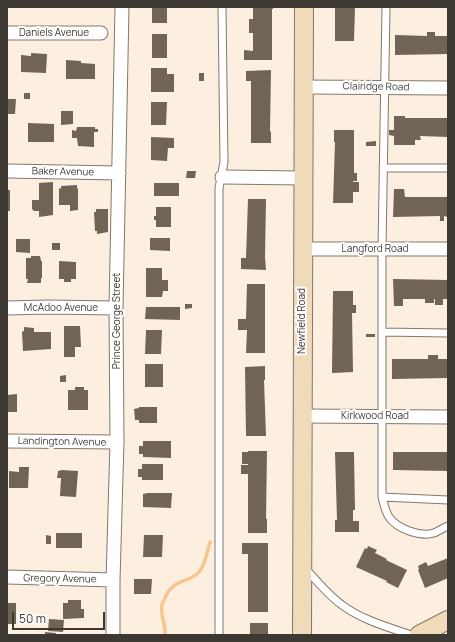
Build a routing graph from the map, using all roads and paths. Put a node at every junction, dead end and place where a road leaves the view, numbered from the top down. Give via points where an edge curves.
1 (122, 7) edge
2 (222, 7) edge
3 (304, 7) edge
4 (386, 7) edge
5 (7, 33) edge
6 (101, 33) dead end
7 (303, 86) junction
8 (384, 87) junction
9 (448, 88) edge
10 (383, 168) junction
11 (448, 168) edge
12 (7, 171) edge
13 (118, 173) junction
14 (222, 177) junction
15 (303, 178) junction
16 (382, 248) junction
17 (303, 249) junction
18 (448, 249) edge
19 (7, 308) edge
20 (116, 308) junction
21 (382, 332) junction
22 (448, 333) edge
23 (302, 416) junction
24 (382, 416) junction
25 (448, 417) edge
26 (7, 441) edge
27 (117, 442) junction
28 (382, 496) junction
29 (448, 500) edge
30 (448, 526) edge
31 (302, 565) junction
32 (7, 577) edge
33 (113, 580) junction
34 (448, 620) edge
35 (113, 635) edge
36 (219, 635) edge
37 (302, 635) edge
38 (411, 635) edge
39 (419, 635) edge

1 - 13 street, Prince George Street
2 - 14 lane
3 - 7 street, Newfield Road
4 - 8 lane
5 - 6 street, Daniels Avenue
7 - 8 street, Clairidge Road
7 - 15 street, Newfield Road
8 - 9 street, Clairidge Road
8 - 10 lane
10 - 11 lane
10 - 16 lane
12 - 13 street, Baker Avenue
13 - 20 street, Prince George Street
14 - 15 street
14 - 36 lane via 219,188
15 - 17 street, Newfield Road
16 - 17 street, Langford Road
16 - 18 street, Langford Road
16 - 21 lane
17 - 23 street, Newfield Road
19 - 20 street, McAdoo Avenue
20 - 27 street, Prince George Street
21 - 22 lane
21 - 24 lane
23 - 24 street, Kirkwood Road
23 - 31 street, Newfield Road
24 - 25 street, Kirkwood Road
24 - 28 lane
26 - 27 street, Landington Avenue
27 - 33 street, Prince George Street
28 - 29 lane
28 - 30 lane via 390,519 411,533 424,535
31 - 37 street, Newfield Road
31 - 38 lane via 328,594 343,606 359,615
32 - 33 street, Gregory Avenue
33 - 35 street, Prince George Street
34 - 39 street

